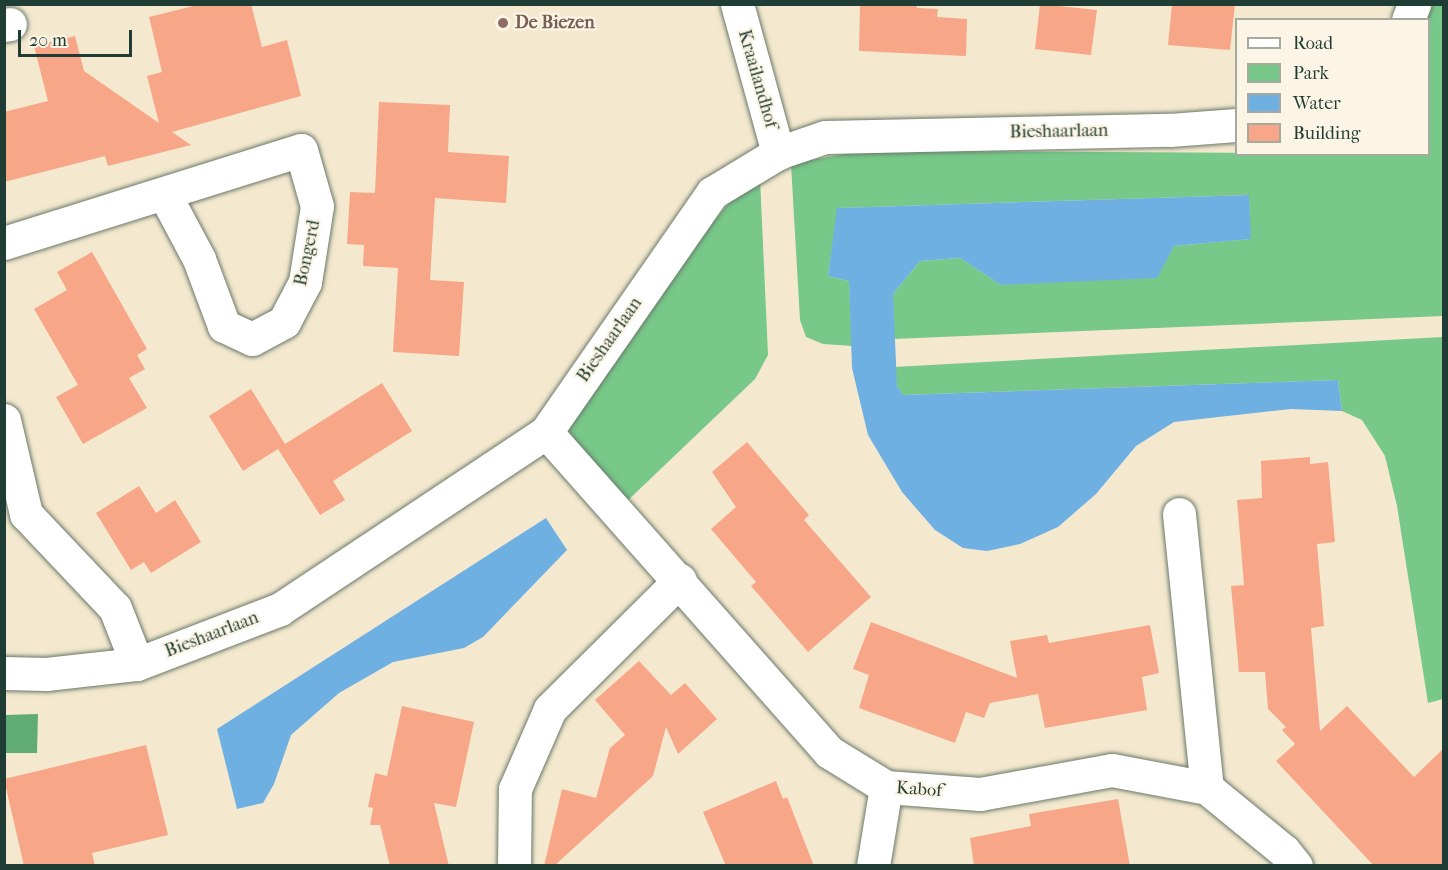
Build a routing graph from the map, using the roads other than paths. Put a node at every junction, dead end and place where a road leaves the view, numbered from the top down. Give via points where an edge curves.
1 (737, 4) edge
2 (1235, 125) edge
3 (778, 153) junction
4 (165, 195) junction
5 (4, 243) edge
6 (4, 420) edge
7 (546, 432) junction
8 (1179, 514) dead end
9 (680, 580) junction
10 (137, 664) junction
11 (4, 673) edge
12 (886, 788) junction
13 (1207, 788) junction
14 (514, 866) edge
15 (873, 866) edge
16 (1296, 866) edge

1 - 3 street, Kraailandhof
2 - 3 street, Bieshaarlaan via 1170,130 825,137
3 - 7 street, Bieshaarlaan via 712,193
4 - 4 street, Bongerd via 199,259 224,326 252,339 284,322 305,282 317,206 301,150
4 - 5 street, Bongerd
6 - 10 street via 26,514 115,608
7 - 9 street, Kabof via 633,533
7 - 10 street, Bieshaarlaan via 280,609
8 - 13 street
9 - 12 street, Kabof via 829,752
9 - 14 street via 550,709 515,789
10 - 11 street, Bieshaarlaan via 46,674
12 - 13 street, Kabof via 980,794 1112,770
12 - 15 street
13 - 16 street, Kabof via 1284,851

